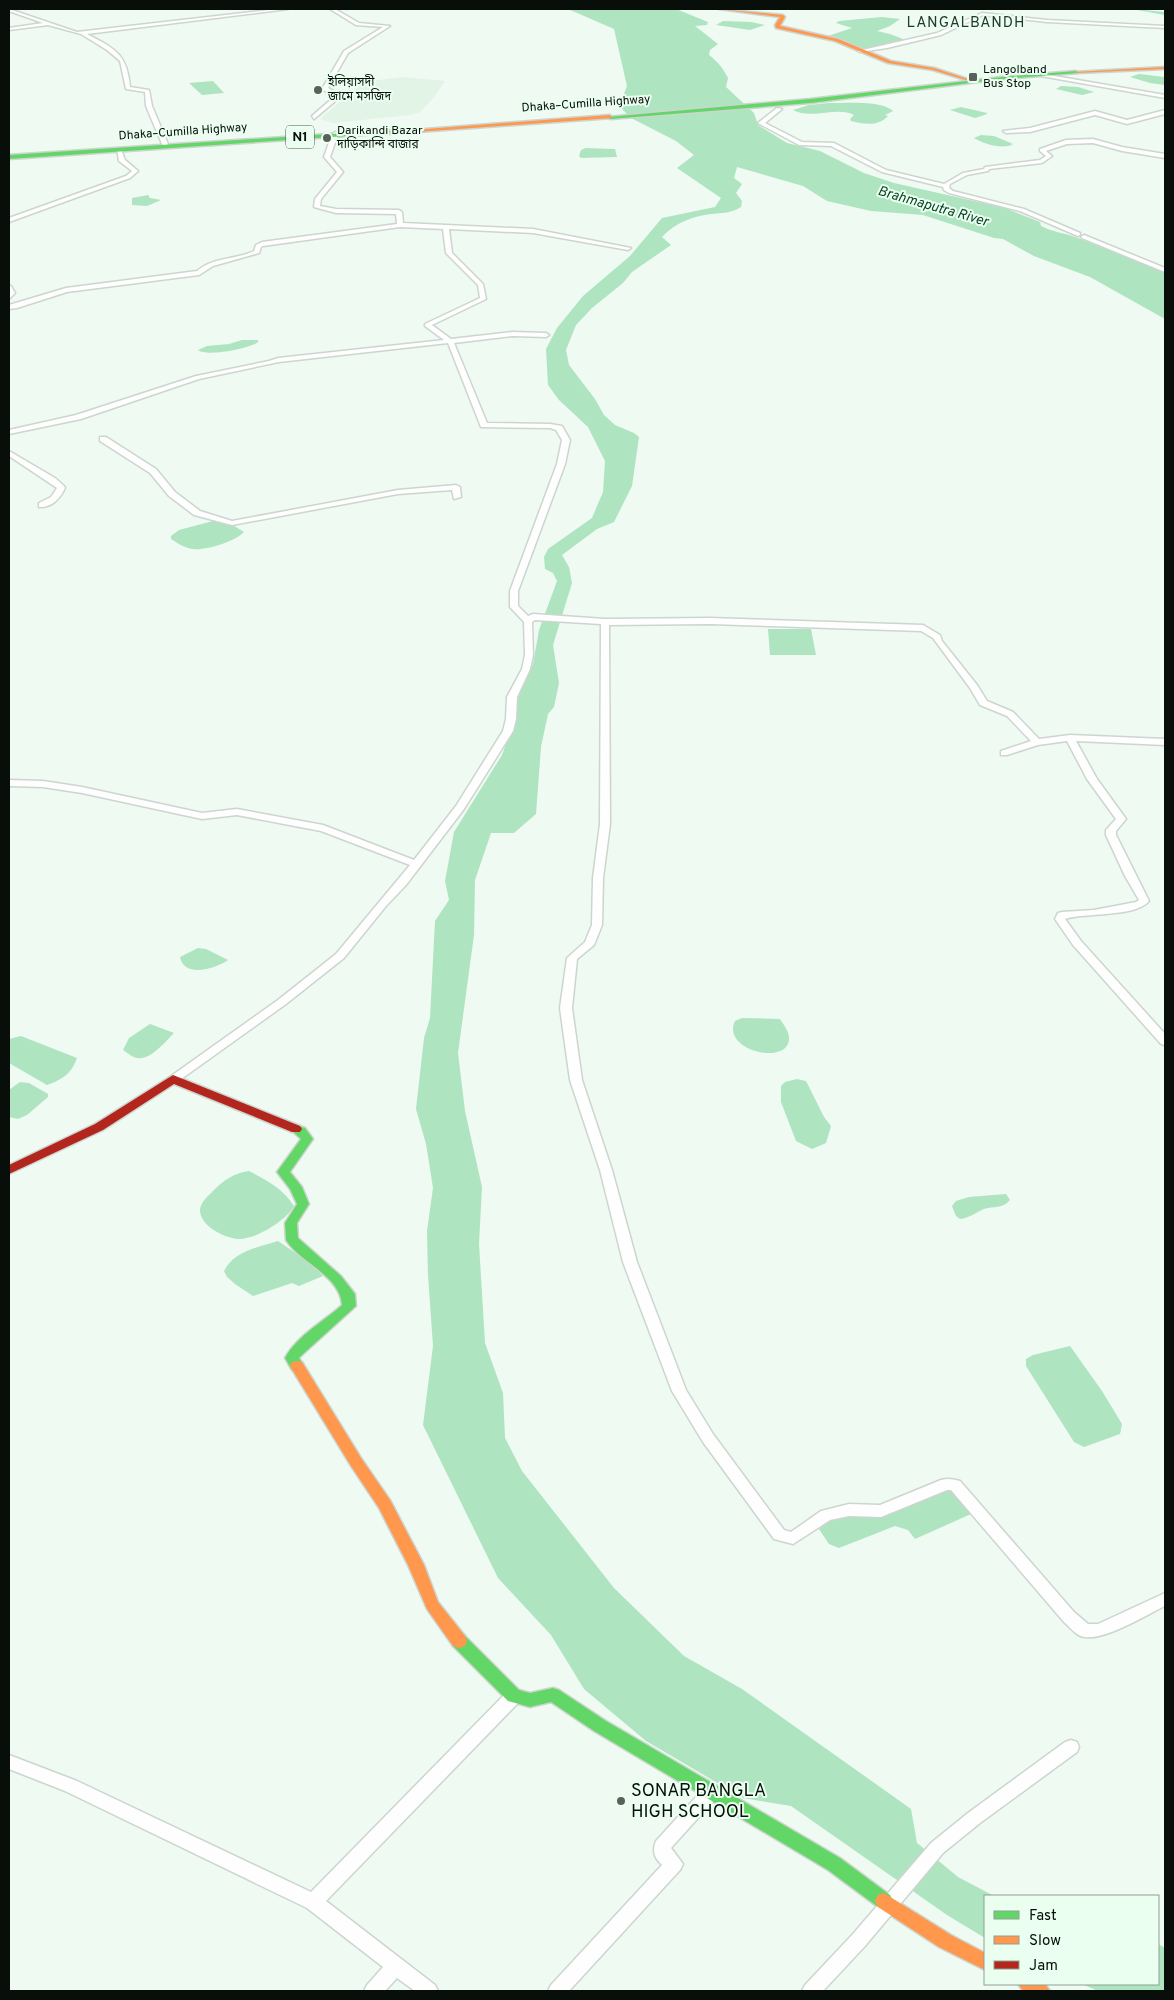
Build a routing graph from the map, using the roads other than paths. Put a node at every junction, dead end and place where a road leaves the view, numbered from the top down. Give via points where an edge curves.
1 (286, 9) edge
2 (332, 9) edge
3 (721, 9) edge
4 (9, 10) edge
5 (48, 23) junction
6 (1165, 27) edge
7 (9, 29) edge
8 (82, 33) junction
9 (860, 51) junction
10 (1165, 66) edge
11 (1042, 75) junction
12 (969, 80) junction
13 (1165, 98) edge
14 (773, 105) junction
15 (1165, 112) edge
16 (314, 116) dead end
17 (592, 117) junction
18 (1006, 131) dead end
19 (335, 134) junction
20 (165, 144) junction
21 (119, 150) junction
22 (9, 156) edge
23 (1165, 156) edge
24 (946, 186) junction
25 (9, 220) edge
26 (400, 225) junction
27 (446, 228) junction
28 (628, 248) dead end
29 (1165, 270) edge
30 (9, 286) edge
31 (9, 297) edge
32 (9, 307) edge
33 (546, 335) dead end
34 (450, 341) junction
35 (9, 432) edge
36 (102, 439) dead end
37 (9, 453) edge
38 (457, 497) dead end
39 (42, 505) dead end
40 (530, 619) junction
41 (605, 622) junction
42 (1070, 738) junction
43 (1037, 742) junction
44 (1165, 742) edge
45 (1004, 753) dead end
46 (9, 784) edge
47 (416, 864) junction
48 (1165, 1041) edge
49 (172, 1078) junction
50 (9, 1170) edge
51 (1165, 1599) edge
52 (514, 1696) junction
53 (1071, 1747) dead end
54 (9, 1762) edge
55 (712, 1792) junction
56 (894, 1898) junction
57 (312, 1902) junction
58 (984, 1961) edge
59 (396, 1966) junction
60 (1029, 1985) edge
61 (373, 1991) edge
62 (429, 1991) edge
63 (557, 1991) edge
64 (811, 1991) edge
65 (1041, 1991) edge

1 - 8 street
2 - 16 street via 358,24 388,26 346,52 325,89 337,98
3 - 9 main road via 781,16 778,27 817,35
4 - 5 street
5 - 7 street
5 - 8 street
6 - 9 street via 982,14 939,34
8 - 20 street via 122,60 128,88 147,91 149,106
9 - 12 main road via 890,62 934,69
10 - 11 main road, Dhaka–Cumilla Highway / N1
10 - 12 main road, Dhaka–Cumilla Highway / N1
11 - 13 street
11 - 14 main road, Dhaka–Cumilla Highway / N1
12 - 14 main road, Dhaka–Cumilla Highway / N1
14 - 17 main road, Dhaka–Cumilla Highway / N1
14 - 24 street via 761,123 801,144 832,144 884,171
15 - 18 street via 1127,122 1095,113 1030,130
17 - 19 main road, Dhaka–Cumilla Highway / N1
17 - 20 main road, Dhaka–Cumilla Highway / N1 via 376,128
19 - 21 main road, Dhaka–Cumilla Highway / N1
19 - 26 street via 327,157 340,172 318,199 317,207 399,212
20 - 22 main road, Dhaka–Cumilla Highway / N1
21 - 22 main road, Dhaka–Cumilla Highway / N1
21 - 25 street via 122,161 135,171 128,177
23 - 24 street via 1122,149 1100,141 1066,142 1042,150 1049,156 1042,161 996,166 965,174
24 - 29 street via 951,192 1022,210
26 - 27 street
26 - 32 street via 262,244 251,256 210,266 199,273 66,290
27 - 28 street via 533,231
27 - 34 street via 449,254 481,285 483,299 427,325
30 - 31 street via 12,293
33 - 34 street via 513,334
34 - 35 street via 278,360 198,377 78,418
34 - 40 street via 484,425 550,426 559,428 566,440 561,464 514,591 514,607
36 - 38 street via 153,470 172,494 197,513 232,522 398,492 456,487
37 - 39 street via 61,488 54,500
40 - 41 street via 568,618
40 - 47 street via 529,655 512,697 508,731 460,807
41 - 43 street via 710,621 923,628 937,636 983,703 1010,714
41 - 51 street via 605,824 598,878 597,925 590,943 572,958 566,1008 576,1080 606,1170 630,1262 679,1391 708,1438 779,1535 793,1538 826,1515 848,1510 881,1511 946,1484 956,1485 1069,1617 1085,1631 1100,1630
42 - 43 street
42 - 44 street
42 - 48 street via 1092,779 1121,819 1111,830 1111,835 1144,901 1139,905 1094,913 1062,915 1060,919 1077,944
43 - 45 street
46 - 47 street via 43,784 82,790 202,816 237,812 323,828
47 - 49 street via 340,956 282,1002
49 - 50 main road via 100,1127
49 - 52 main road via 301,1131 307,1139 283,1172 296,1187 303,1204 291,1223 292,1240 336,1279 348,1294 349,1306 302,1343 292,1358 385,1504 432,1605 454,1636
52 - 55 main road via 530,1700 553,1695
52 - 57 street
53 - 56 street via 937,1848
54 - 57 street via 71,1786
55 - 56 main road
55 - 63 street via 662,1846 663,1855 674,1864
56 - 58 main road via 945,1941
56 - 64 street
57 - 59 street
59 - 61 street
59 - 62 street
60 - 65 main road

